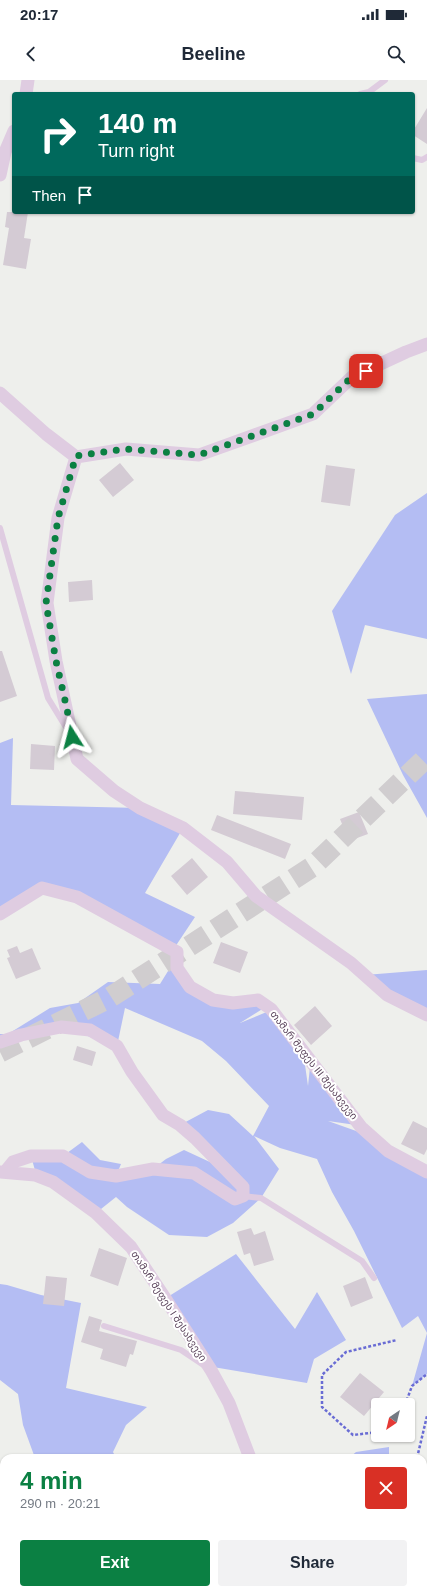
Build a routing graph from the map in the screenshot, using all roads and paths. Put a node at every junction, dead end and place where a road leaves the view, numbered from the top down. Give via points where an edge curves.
1 (28, 80) edge
2 (385, 80) edge
3 (26, 92) edge
4 (370, 92) edge
5 (12, 136) edge
6 (427, 157) edge
7 (415, 158) edge
8 (0, 175) edge
9 (427, 344) edge
10 (0, 393) edge
11 (76, 456) junction
12 (0, 528) edge
13 (72, 737) junction
14 (0, 914) edge
15 (427, 1015) edge
16 (0, 1042) edge
17 (3, 1172) edge
18 (427, 1172) edge
19 (243, 1196) junction
20 (374, 1278) dead end
21 (104, 1326) dead end
22 (397, 1340) dead end
23 (211, 1370) junction
24 (427, 1374) edge
25 (408, 1398) edge
26 (427, 1416) edge
27 (371, 1433) edge
28 (248, 1454) edge
29 (418, 1454) edge

1 - 3 street
2 - 4 lane
5 - 8 street
6 - 7 lane via 422,160
9 - 11 street via 352,377 313,414 199,455 126,449
10 - 11 street via 46,434
11 - 13 street via 58,518 46,603
12 - 13 lane via 48,698
13 - 15 street via 77,759 114,792 140,808 183,828 226,862 256,896 351,964 387,995
14 - 18 street, თამარ მეფეს III შესახვევი via 42,888 78,896 177,952 177,968 190,987 213,1000 233,1003 258,1000 271,1009 361,1127 388,1151
16 - 19 street via 61,1027 90,1030 117,1046 163,1115 180,1125 243,1186
17 - 19 street via 13,1162 31,1156 63,1156 90,1172 116,1176 153,1169 194,1173 235,1199
17 - 23 street, თამარ მეფეს I შესახვევი via 35,1175 53,1182 96,1213 131,1248
19 - 20 lane via 261,1198 362,1261
21 - 23 lane via 181,1350
22 - 27 path via 346,1352 322,1375 322,1407 353,1435
23 - 28 street, თამარ მეფეს I შესახვევი via 229,1403
24 - 25 path via 412,1386
26 - 29 path

